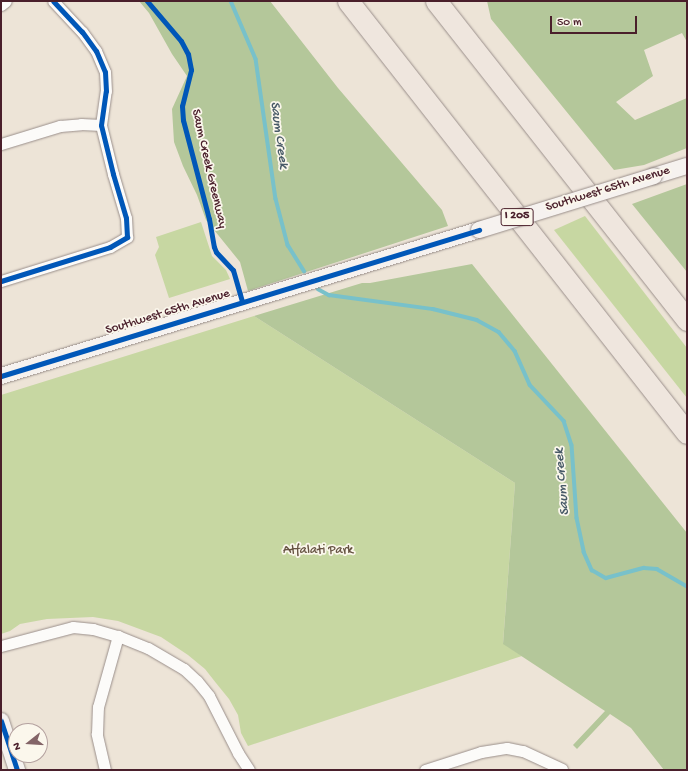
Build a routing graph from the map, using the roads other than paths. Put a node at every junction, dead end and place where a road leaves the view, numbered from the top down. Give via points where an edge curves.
1 (6, 1) edge
2 (53, 1) edge
3 (348, 1) edge
4 (436, 1) edge
5 (1, 5) edge
6 (101, 125) junction
7 (1, 144) edge
8 (687, 166) edge
9 (1, 281) edge
10 (687, 320) edge
11 (1, 376) edge
12 (687, 433) edge
13 (118, 636) junction
14 (1, 646) edge
15 (1, 721) edge
16 (449, 766) edge
17 (562, 769) edge
18 (17, 770) edge
19 (105, 770) edge
20 (249, 770) edge
21 (424, 770) edge

1 - 5 street
2 - 6 street via 82,32 101,62 106,82
3 - 12 highway, I 205
4 - 10 highway
6 - 7 street via 60,126
6 - 9 street via 112,174 126,218 127,238 110,247
8 - 11 main road, Southwest 65th Avenue, bridge
13 - 14 street via 73,627
13 - 19 street via 98,707 97,734
13 - 20 street via 169,658 184,668 209,696
15 - 18 main road
16 - 17 street via 481,752 508,748 523,751
16 - 21 street

